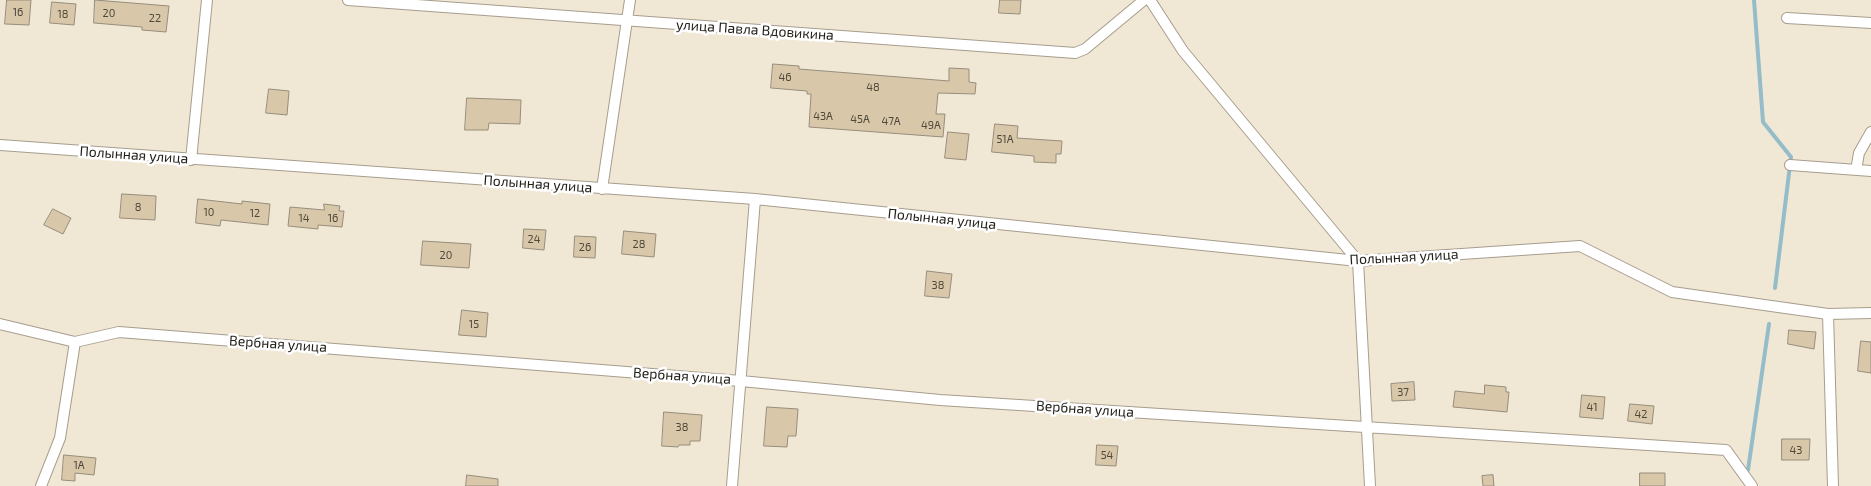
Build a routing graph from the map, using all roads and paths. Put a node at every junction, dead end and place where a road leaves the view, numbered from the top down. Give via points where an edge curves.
1 (207, 0) edge
2 (348, 0) edge
3 (630, 0) edge
4 (1144, 0) edge
5 (1150, 0) edge
6 (1787, 18) dead end
7 (628, 21) junction
8 (1871, 23) edge
9 (1871, 132) edge
10 (0, 145) edge
11 (191, 160) junction
12 (1790, 165) dead end
13 (1856, 170) junction
14 (1871, 171) edge
15 (602, 189) junction
16 (755, 199) junction
17 (1358, 261) junction
18 (1871, 313) edge
19 (1828, 314) junction
20 (0, 324) edge
21 (75, 342) junction
22 (741, 381) junction
23 (1367, 428) junction
24 (41, 486) edge
25 (732, 486) edge
26 (1370, 486) edge
27 (1752, 486) edge
28 (1834, 486) edge

1 - 11 street
2 - 7 street, улица Павла Вдовикина
3 - 7 street
4 - 7 street, улица Павла Вдовикина via 1085,49 1075,53
5 - 17 street via 1184,51
6 - 8 street
7 - 15 street
9 - 13 street via 1859,153
10 - 11 street, Полынная улица
11 - 15 street, Полынная улица
12 - 13 street
13 - 14 street
15 - 16 street, Полынная улица
16 - 17 street, Полынная улица
16 - 22 street
17 - 19 street, Полынная улица via 1580,246 1672,292
17 - 23 street
18 - 19 street, Полынная улица
19 - 28 street
20 - 21 street, Вербная улица
21 - 22 street, Вербная улица via 119,332
21 - 24 street via 60,438
22 - 23 street, Вербная улица via 940,400
22 - 25 street
23 - 26 street
23 - 27 street, Вербная улица via 1726,450

